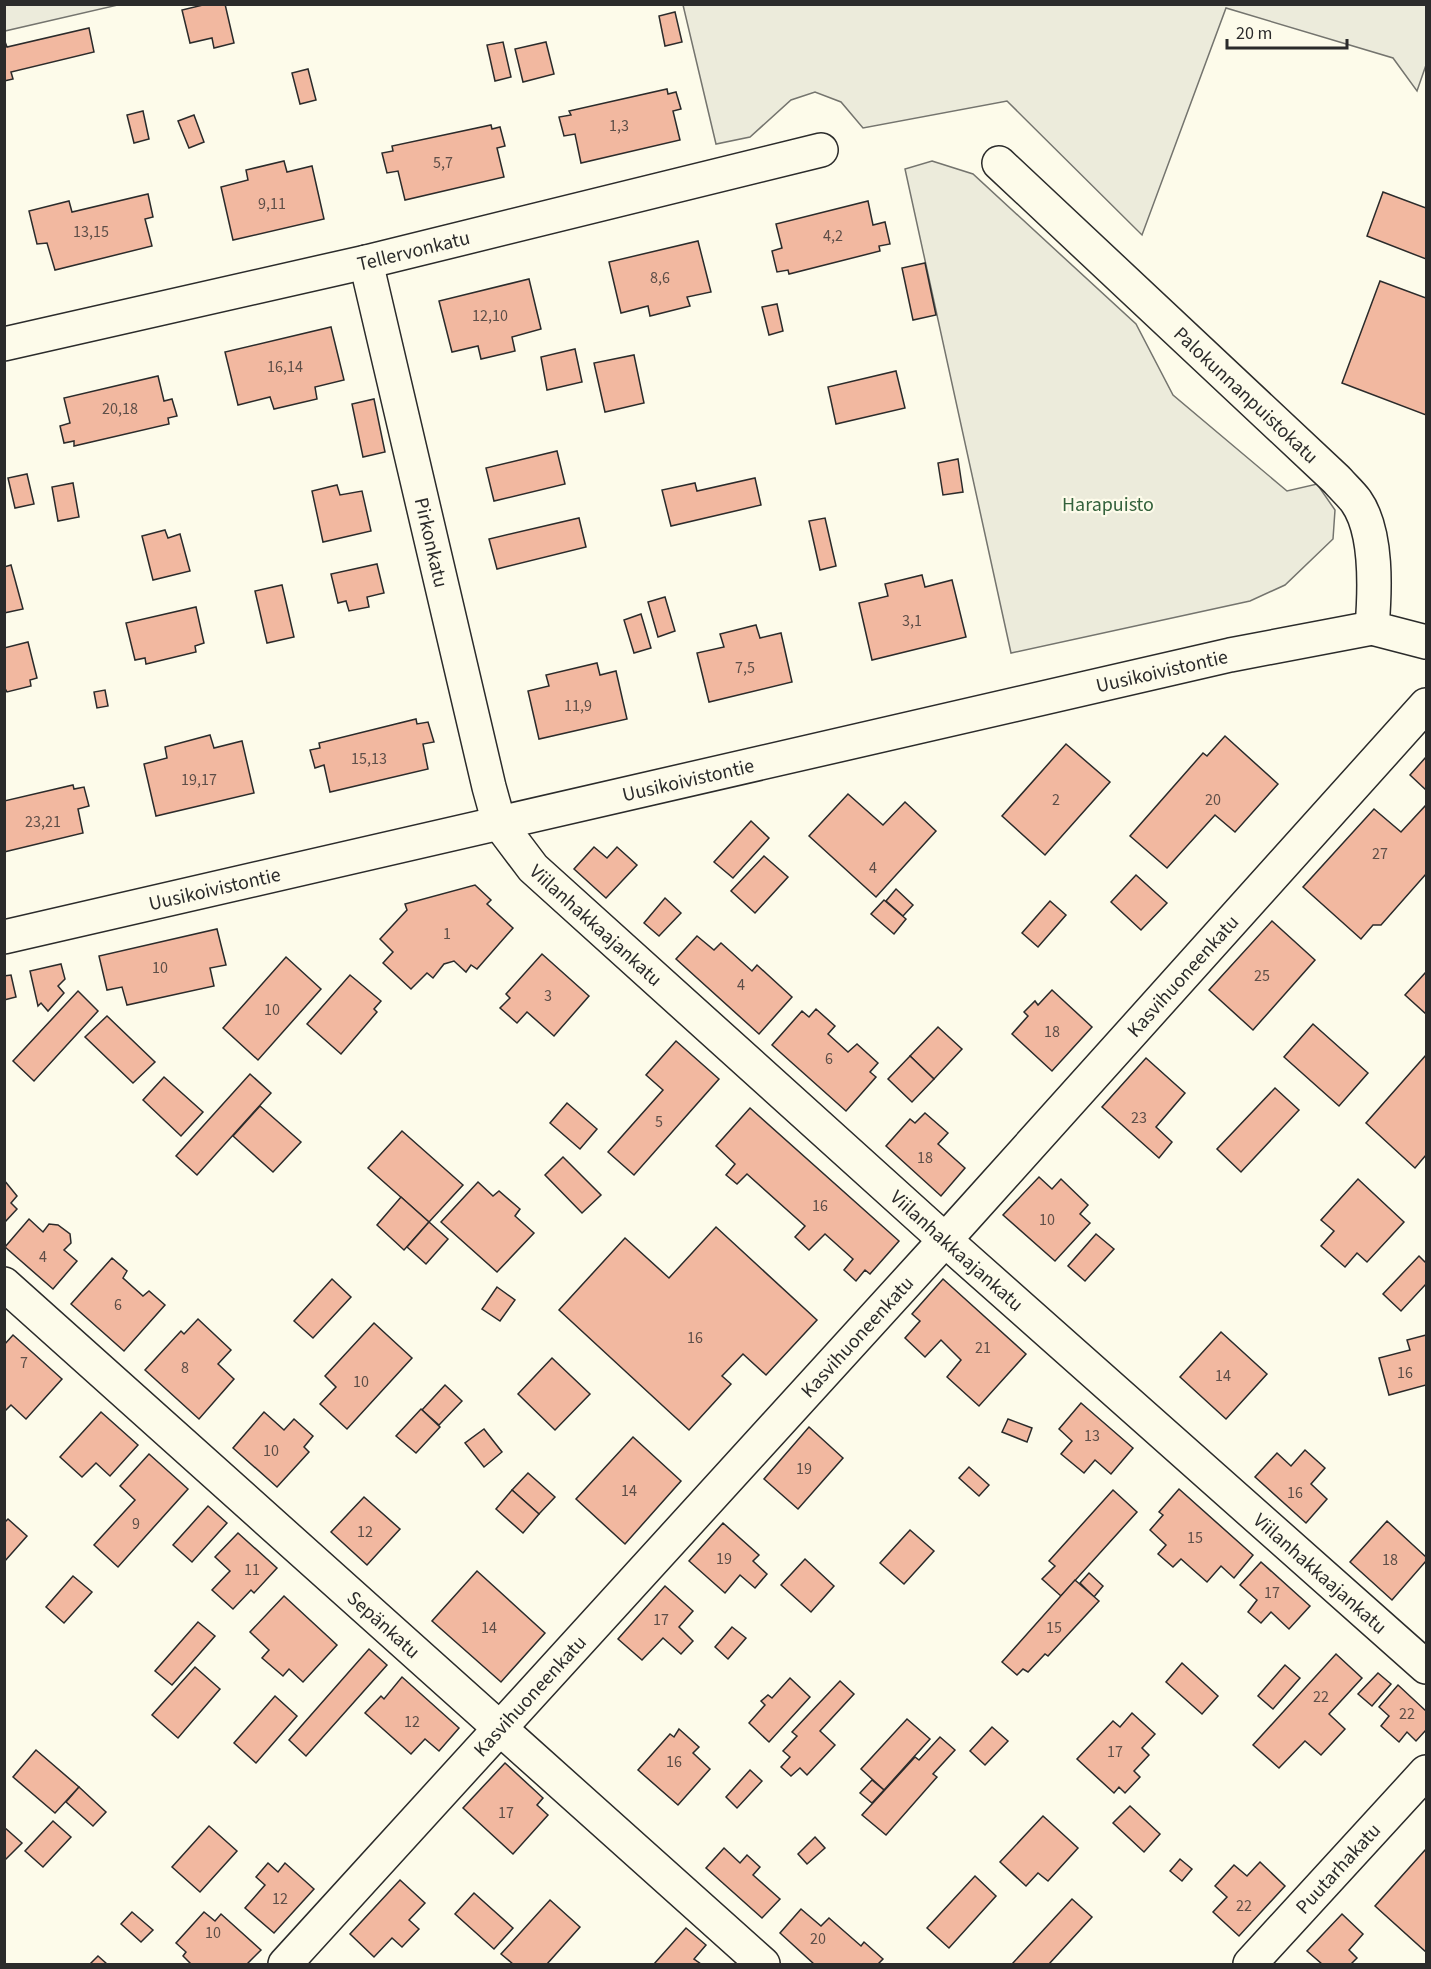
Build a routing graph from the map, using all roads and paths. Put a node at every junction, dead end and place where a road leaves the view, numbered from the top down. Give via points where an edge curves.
1 (821, 150) dead end
2 (999, 163) dead end
3 (366, 262) junction
4 (4, 344) edge
5 (1372, 628) junction
6 (1426, 642) edge
7 (1426, 705) edge
8 (499, 823) junction
9 (4, 937) edge
10 (945, 1240) junction
11 (7, 1292) edge
12 (1426, 1668) edge
13 (501, 1727) junction
14 (1426, 1772) edge
15 (285, 1965) edge
16 (763, 1965) edge
17 (1250, 1965) edge

1 - 3 street, Tellervonkatu
2 - 5 street, Palokunnanpuistokatu via 1357,502 1370,545 1375,589
3 - 4 street, Tellervonkatu
3 - 8 street, Pirkonkatu
5 - 6 street
5 - 8 street, Uusikoivistontie via 1230,655
7 - 10 street, Kasvihuoneenkatu
8 - 9 street, Uusikoivistontie
8 - 10 street, Viilanhakkaajankatu via 533,868
10 - 12 street, Viilanhakkaajankatu
10 - 13 street, Kasvihuoneenkatu
11 - 13 street, Sepänkatu
13 - 15 street, Kasvihuoneenkatu
13 - 16 street, Sepänkatu
14 - 17 street, Puutarhakatu

